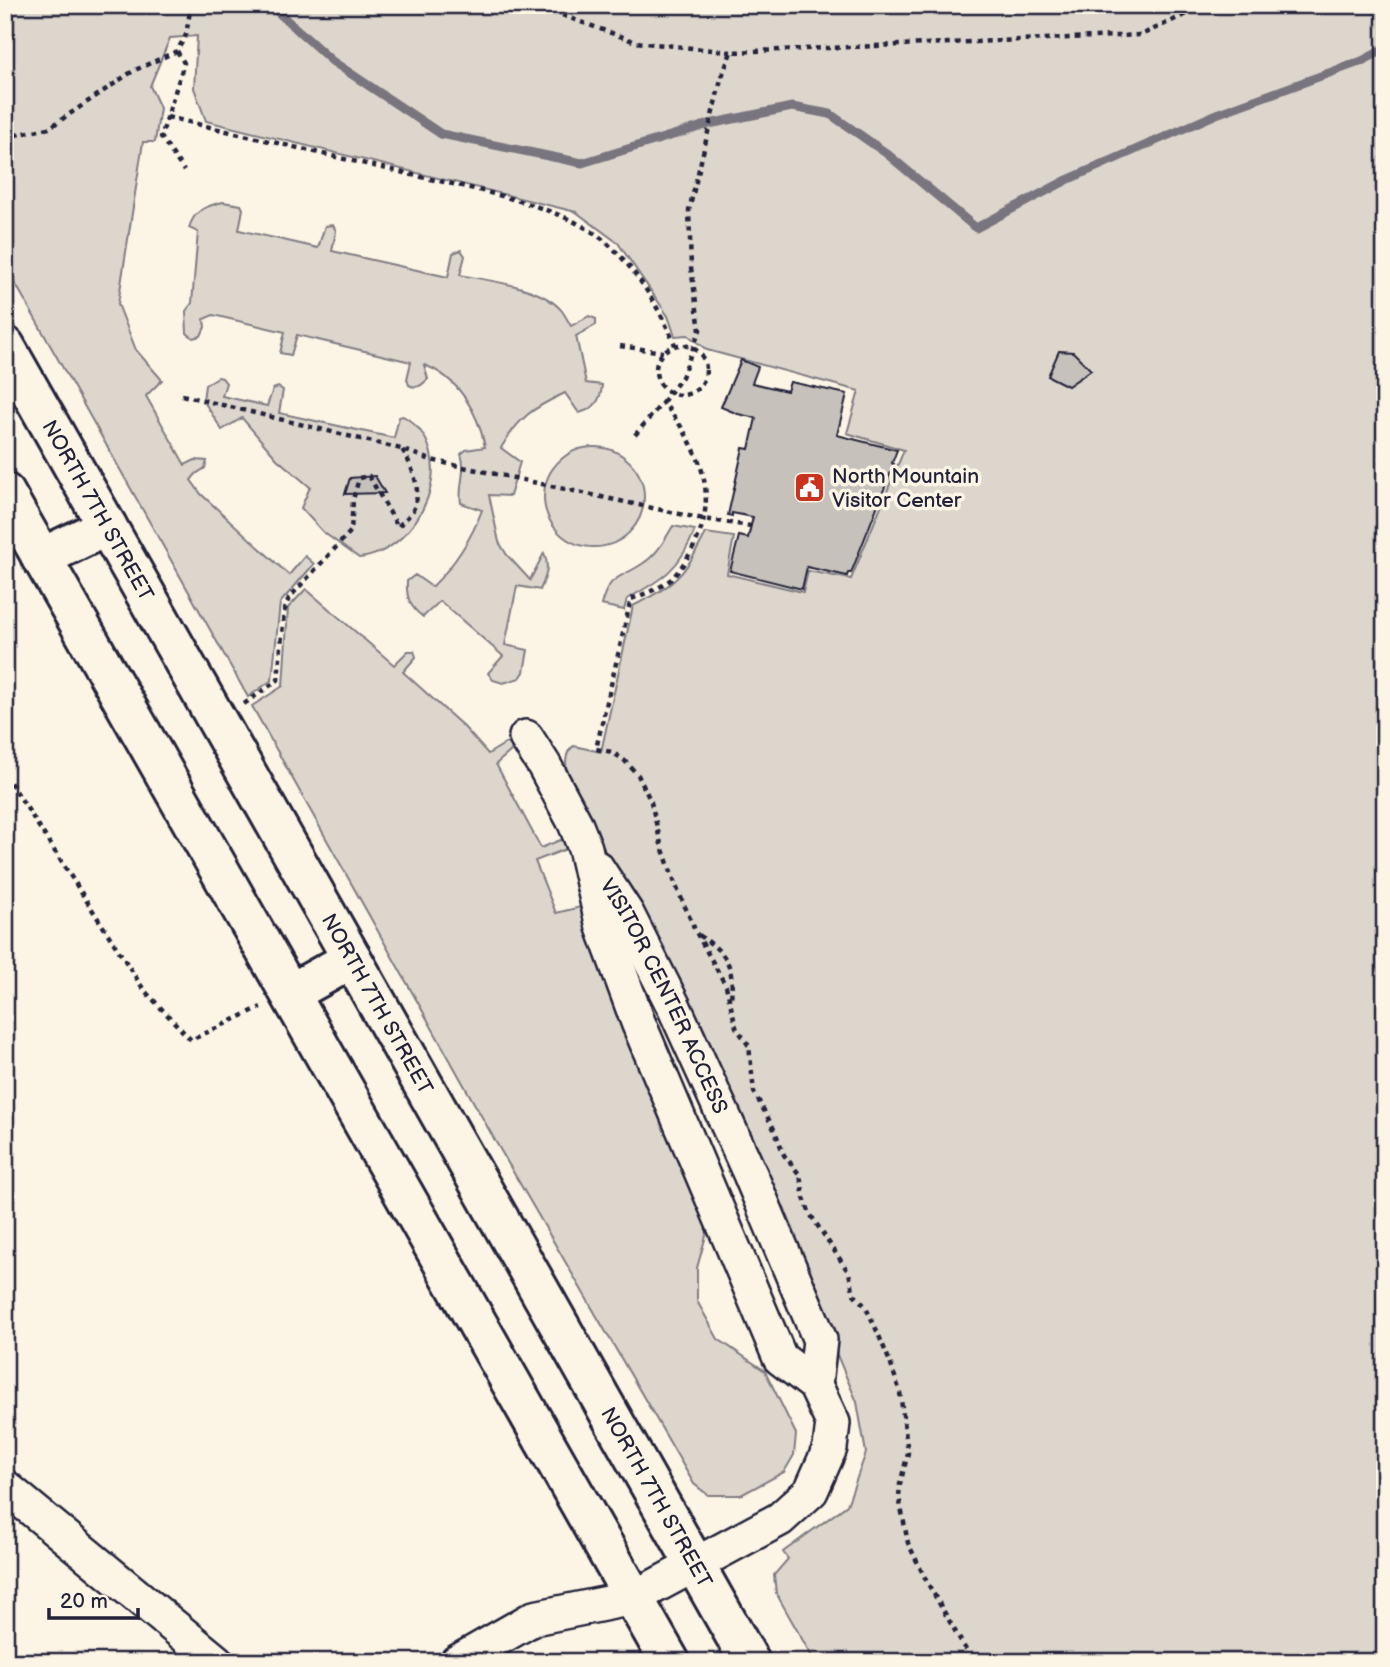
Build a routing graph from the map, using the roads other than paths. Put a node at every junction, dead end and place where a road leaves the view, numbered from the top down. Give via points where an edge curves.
1 (5, 346) edge
2 (5, 493) edge
3 (107, 526) junction
4 (41, 558) junction
5 (526, 737) dead end
6 (585, 848) junction
7 (352, 959) junction
8 (290, 993) junction
9 (815, 1385) junction
10 (5, 1487) edge
11 (694, 1563) junction
12 (633, 1598) junction
13 (217, 1662) edge
14 (457, 1662) edge
15 (670, 1662) edge
16 (750, 1662) edge

1 - 3 main road, NORTH 7TH STREET
2 - 4 main road
3 - 4 main road
3 - 7 main road, NORTH 7TH STREET
4 - 8 main road
5 - 6 lane
6 - 9 lane, VISITOR CENTER ACCESS via 603,928 638,1022 780,1358
6 - 9 lane, VISITOR CENTER ACCESS via 633,926 751,1174 820,1340
7 - 8 main road
7 - 11 main road, NORTH 7TH STREET
8 - 12 main road
9 - 11 lane, VISITOR CENTER ACCESS via 832,1423 830,1448 811,1491 780,1518
10 - 13 lane
11 - 12 lane, VISITOR CENTER ACCESS
11 - 16 main road, NORTH 7TH STREET
12 - 14 lane, VISITOR CENTER ACCESS via 534,1618
12 - 15 main road

